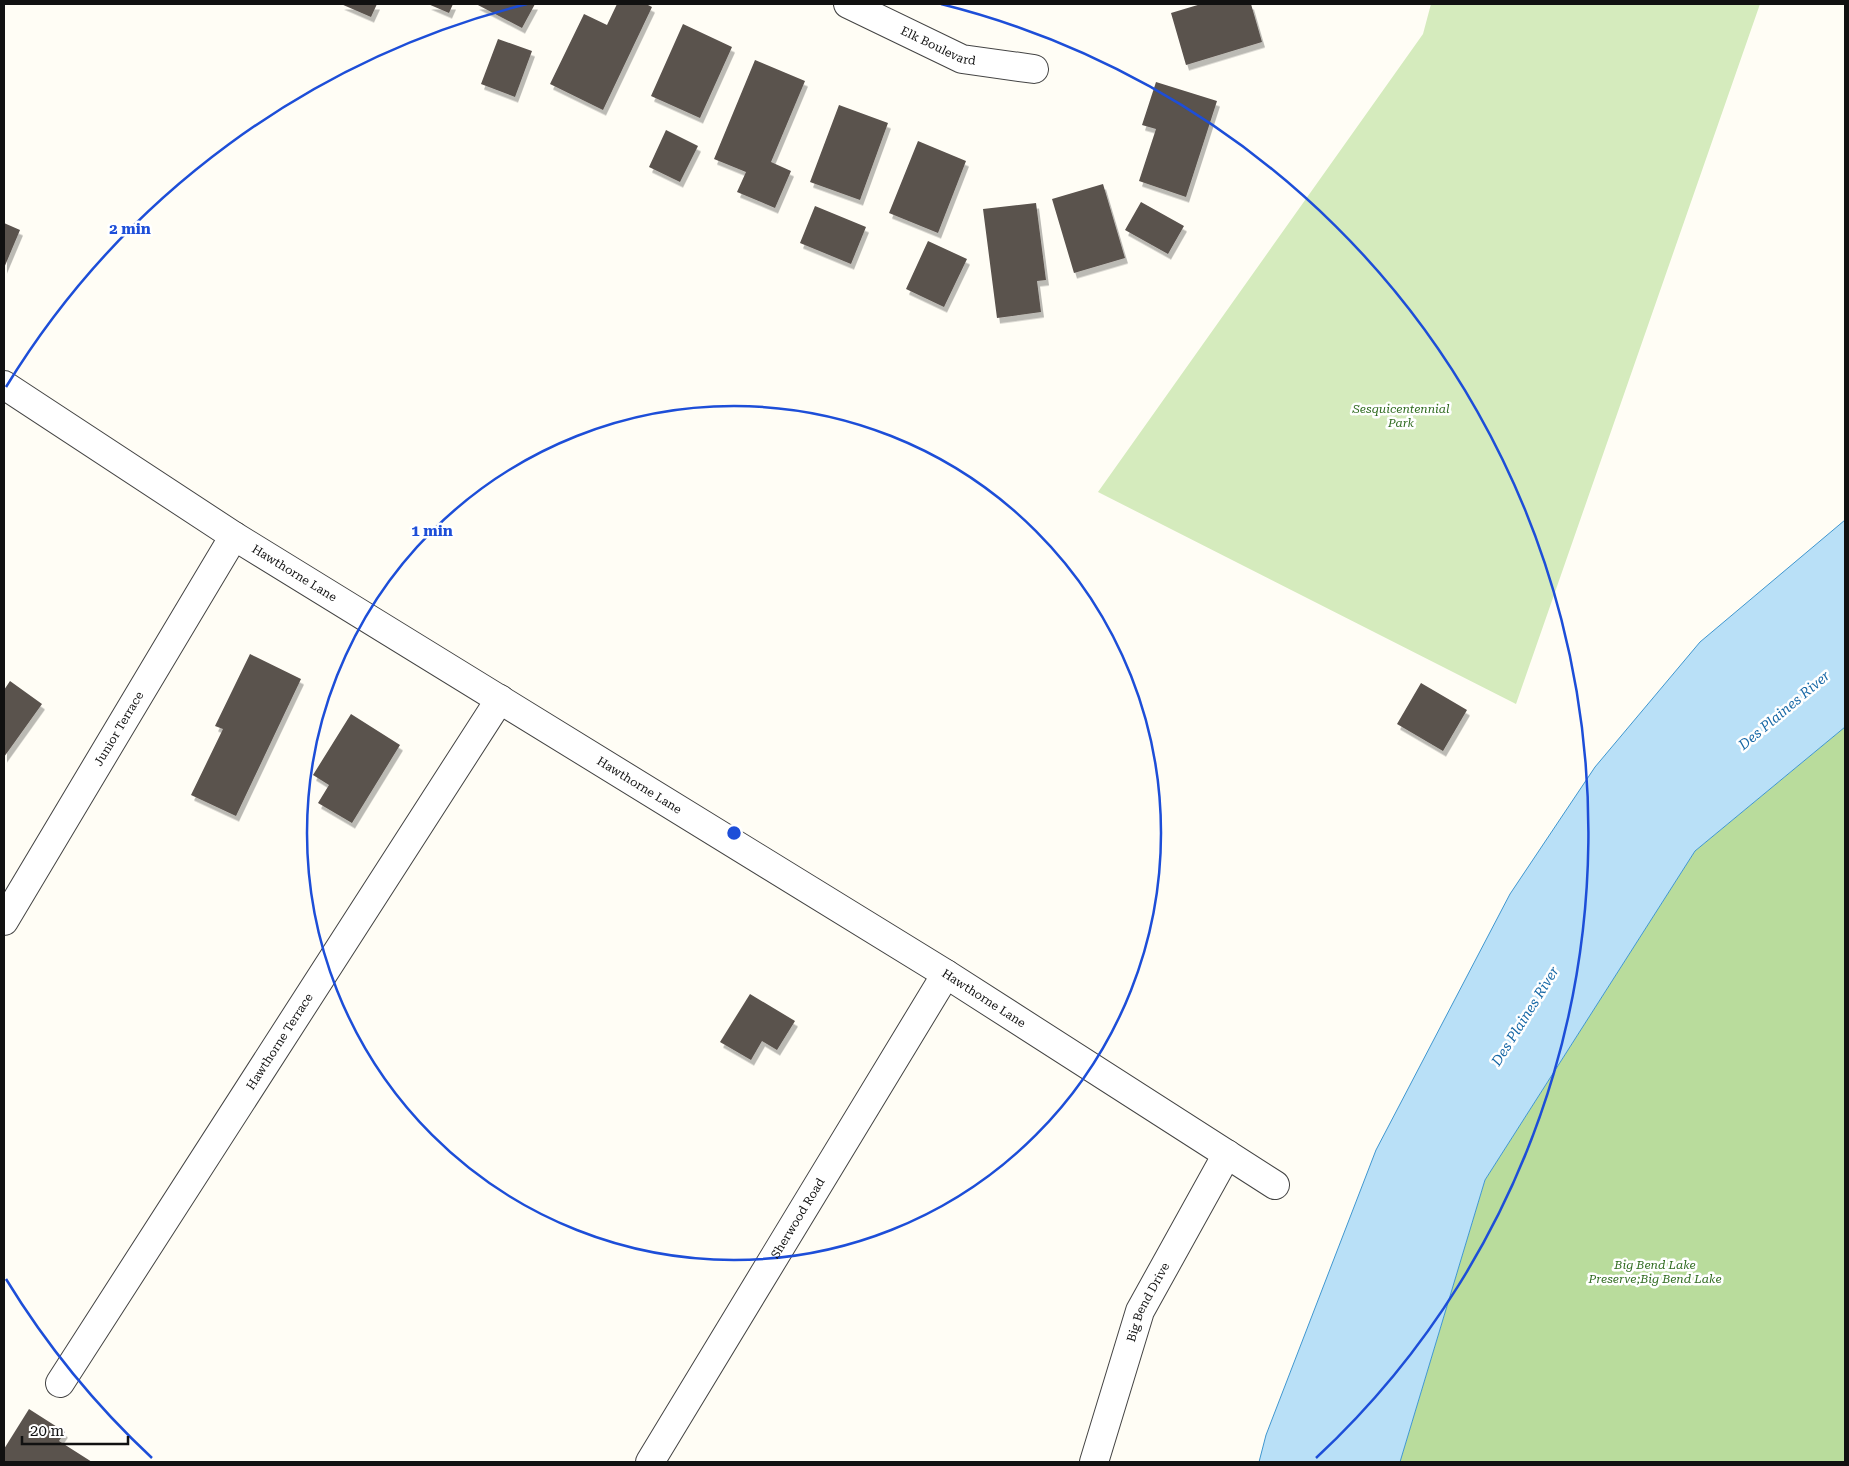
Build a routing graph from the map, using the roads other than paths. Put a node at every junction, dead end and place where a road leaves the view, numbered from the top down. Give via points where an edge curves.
1 (848, 4) edge
2 (1034, 69) dead end
3 (4, 385) edge
4 (234, 536) junction
5 (500, 699) junction
6 (4, 922) edge
7 (946, 974) junction
8 (1227, 1154) junction
9 (1275, 1185) dead end
10 (60, 1383) dead end
11 (650, 1462) edge
12 (1094, 1462) edge

1 - 2 street, Elk Boulevard via 962,59
3 - 4 street, Hawthorne Lane
4 - 5 street, Hawthorne Lane
4 - 6 street, Junior Terrace
5 - 7 street, Hawthorne Lane
5 - 10 street, Hawthorne Terrace
7 - 8 street, Hawthorne Lane
7 - 11 street, Sherwood Road
8 - 9 street, Hawthorne Lane
8 - 12 street, Big Bend Drive via 1140,1310

